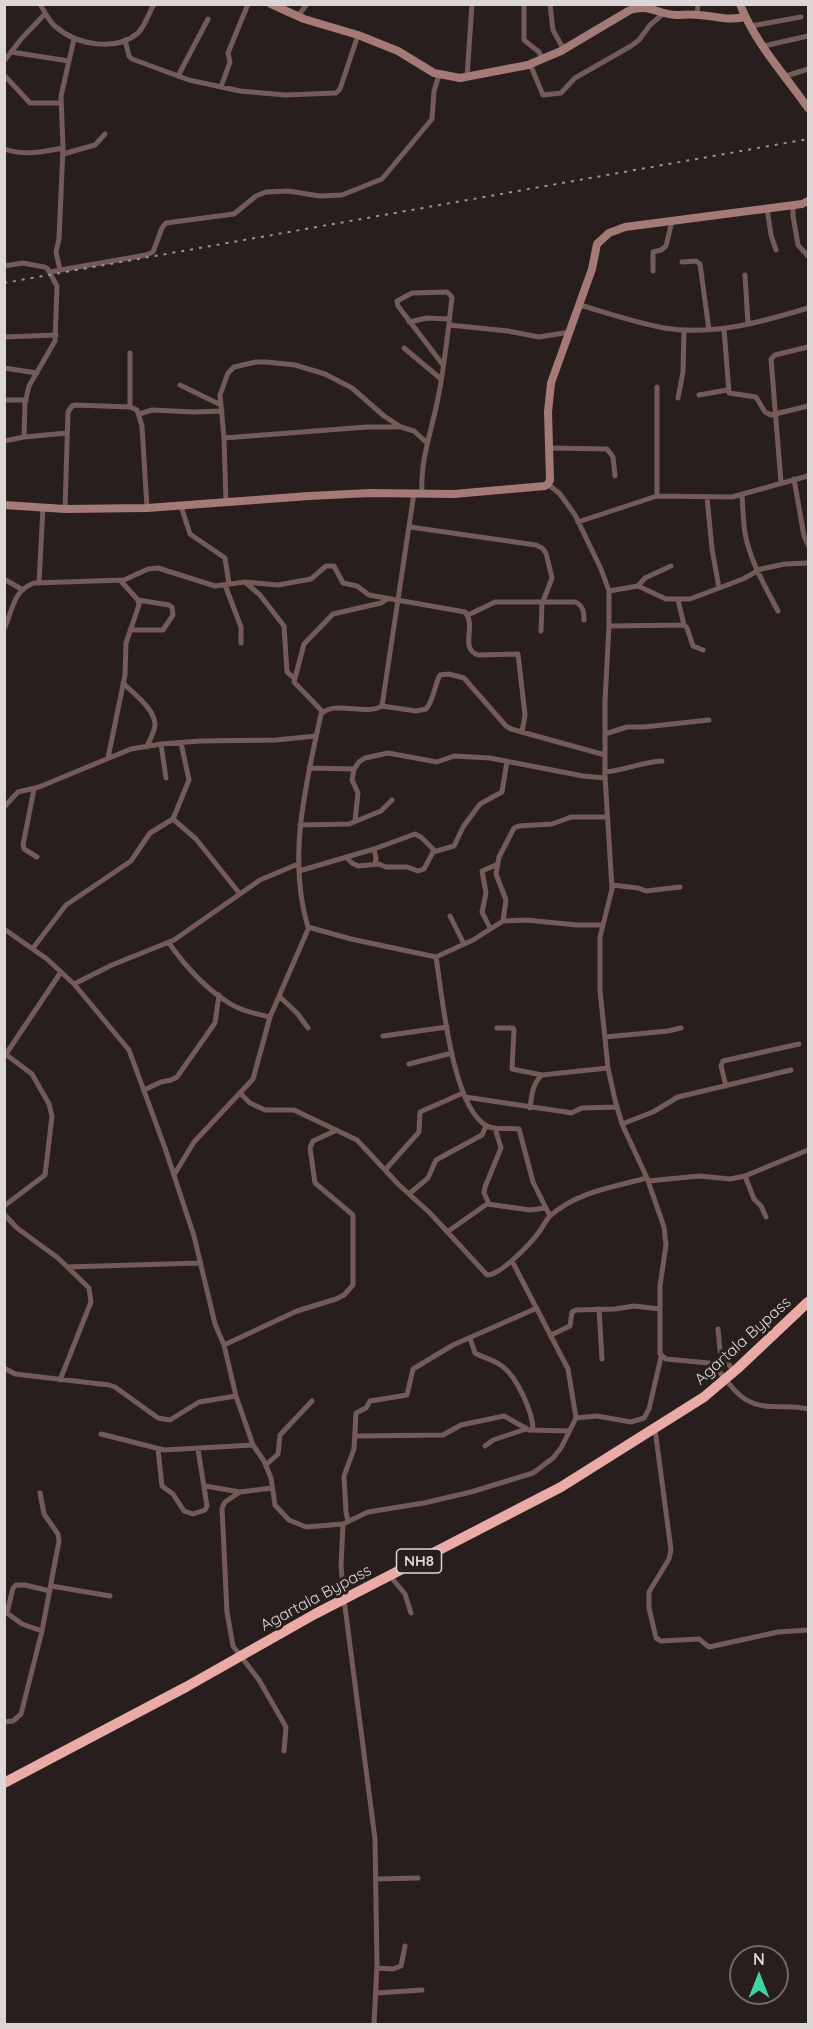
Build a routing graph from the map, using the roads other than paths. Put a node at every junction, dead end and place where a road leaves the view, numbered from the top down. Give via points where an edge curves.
1 (40, 4) edge
2 (154, 4) edge
3 (248, 4) edge
4 (271, 4) edge
5 (307, 4) edge
6 (472, 4) edge
7 (524, 4) edge
8 (550, 4) edge
9 (698, 4) edge
10 (740, 4) edge
11 (665, 12) junction
12 (45, 14) junction
13 (697, 15) junction
14 (298, 16) junction
15 (745, 17) junction
16 (801, 17) dead end
17 (208, 20) dead end
18 (751, 26) junction
19 (358, 35) junction
20 (808, 36) edge
21 (74, 39) junction
22 (124, 40) junction
23 (764, 46) junction
24 (564, 50) junction
25 (11, 52) junction
26 (542, 59) junction
27 (4, 61) edge
28 (69, 61) junction
29 (530, 64) junction
30 (808, 69) edge
31 (4, 75) edge
32 (440, 75) junction
33 (178, 76) junction
34 (467, 77) junction
35 (783, 77) junction
36 (221, 87) junction
37 (805, 97) edge
38 (61, 103) junction
39 (808, 108) edge
40 (105, 134) dead end
41 (4, 149) edge
42 (63, 151) junction
43 (808, 202) edge
44 (793, 205) junction
45 (767, 208) junction
46 (672, 221) junction
47 (776, 249) dead end
48 (808, 256) edge
49 (682, 262) dead end
50 (4, 266) edge
51 (60, 270) junction
52 (653, 271) dead end
53 (49, 273) junction
54 (745, 275) dead end
55 (580, 305) junction
56 (808, 308) edge
57 (409, 322) junction
58 (449, 322) junction
59 (748, 324) junction
60 (724, 329) junction
61 (684, 330) junction
62 (709, 330) junction
63 (570, 332) junction
64 (56, 335) junction
65 (4, 337) edge
66 (808, 347) edge
67 (404, 348) dead end
68 (130, 352) dead end
69 (443, 366) junction
70 (4, 368) edge
71 (37, 373) junction
72 (441, 379) junction
73 (180, 384) dead end
74 (657, 387) dead end
75 (727, 390) junction
76 (699, 395) dead end
77 (678, 398) dead end
78 (4, 400) edge
79 (26, 400) junction
80 (808, 406) edge
81 (130, 407) junction
82 (221, 408) junction
83 (139, 414) junction
84 (775, 415) junction
85 (401, 427) junction
86 (67, 433) junction
87 (24, 437) junction
88 (224, 438) junction
89 (4, 441) edge
90 (426, 442) junction
91 (550, 448) junction
92 (615, 476) dead end
93 (808, 476) edge
94 (794, 479) junction
95 (782, 482) junction
96 (548, 484) junction
97 (418, 493) junction
98 (742, 495) junction
99 (657, 496) junction
100 (706, 497) junction
101 (226, 503) junction
102 (4, 505) edge
103 (181, 506) junction
104 (43, 507) junction
105 (147, 508) junction
106 (65, 509) junction
107 (578, 522) junction
108 (410, 527) junction
109 (808, 545) edge
110 (808, 563) edge
111 (671, 566) dead end
112 (757, 570) junction
113 (4, 579) edge
114 (120, 580) junction
115 (245, 582) junction
116 (39, 583) junction
117 (227, 585) junction
118 (638, 586) junction
119 (719, 588) junction
120 (23, 590) junction
121 (609, 591) junction
122 (387, 599) junction
123 (398, 599) junction
124 (138, 600) junction
125 (678, 600) junction
126 (543, 601) junction
127 (778, 611) dead end
128 (468, 615) junction
129 (584, 620) dead end
130 (684, 625) junction
131 (609, 626) junction
132 (4, 629) edge
133 (130, 630) junction
134 (541, 631) dead end
135 (241, 644) dead end
136 (703, 650) dead end
137 (294, 678) junction
138 (123, 683) junction
139 (382, 706) junction
140 (322, 711) junction
141 (709, 720) dead end
142 (522, 732) junction
143 (605, 734) junction
144 (316, 736) junction
145 (181, 743) junction
146 (161, 744) junction
147 (147, 747) junction
148 (605, 755) junction
149 (108, 758) junction
150 (507, 761) junction
151 (662, 761) dead end
152 (309, 768) junction
153 (354, 769) junction
154 (605, 775) junction
155 (166, 778) dead end
156 (34, 789) junction
157 (392, 800) dead end
158 (4, 807) edge
159 (607, 817) junction
160 (173, 819) junction
161 (355, 821) junction
162 (300, 825) junction
163 (374, 849) junction
164 (433, 852) junction
165 (37, 857) dead end
166 (346, 857) junction
167 (298, 864) junction
168 (375, 864) junction
169 (498, 864) junction
170 (299, 871) junction
171 (612, 885) junction
172 (680, 887) dead end
173 (240, 894) junction
174 (450, 916) dead end
175 (503, 921) junction
176 (602, 925) junction
177 (309, 927) junction
178 (490, 928) junction
179 (4, 929) edge
180 (169, 943) junction
181 (464, 944) junction
182 (33, 948) junction
183 (436, 957) junction
184 (61, 972) junction
185 (74, 984) junction
186 (219, 995) junction
187 (279, 996) junction
188 (270, 1017) junction
189 (447, 1027) junction
190 (308, 1028) dead end
191 (497, 1028) dead end
192 (681, 1028) dead end
193 (383, 1036) dead end
194 (605, 1037) junction
195 (799, 1044) dead end
196 (5, 1053) edge
197 (452, 1053) junction
198 (409, 1064) dead end
199 (608, 1068) junction
200 (791, 1070) dead end
201 (542, 1075) junction
202 (726, 1086) junction
203 (144, 1090) junction
204 (240, 1093) junction
205 (464, 1095) junction
206 (617, 1107) junction
207 (530, 1108) junction
208 (622, 1124) junction
209 (486, 1126) junction
210 (495, 1128) junction
211 (336, 1130) junction
212 (808, 1150) edge
213 (385, 1170) junction
214 (174, 1175) junction
215 (745, 1176) junction
216 (647, 1180) junction
217 (409, 1194) junction
218 (489, 1204) junction
219 (4, 1206) edge
220 (546, 1208) junction
221 (4, 1214) edge
222 (550, 1216) junction
223 (766, 1217) dead end
224 (447, 1232) junction
225 (512, 1260) junction
226 (199, 1263) junction
227 (67, 1267) junction
228 (808, 1302) edge
229 (537, 1308) junction
230 (600, 1309) junction
231 (660, 1309) junction
232 (718, 1329) dead end
233 (551, 1335) junction
234 (470, 1338) junction
235 (224, 1345) junction
236 (661, 1357) junction
237 (602, 1359) dead end
238 (4, 1368) edge
239 (734, 1372) junction
240 (60, 1380) junction
241 (725, 1380) junction
242 (236, 1396) junction
243 (312, 1401) dead end
244 (808, 1409) edge
245 (576, 1418) junction
246 (525, 1429) junction
247 (654, 1429) junction
248 (533, 1430) junction
249 (569, 1431) junction
250 (101, 1434) dead end
251 (355, 1436) junction
252 (253, 1445) junction
253 (485, 1446) dead end
254 (158, 1449) junction
255 (198, 1449) junction
256 (266, 1465) junction
257 (205, 1486) junction
258 (273, 1488) junction
259 (240, 1492) junction
260 (40, 1493) dead end
261 (345, 1522) junction
262 (390, 1576) junction
263 (51, 1588) junction
264 (110, 1596) dead end
265 (344, 1599) junction
266 (411, 1613) dead end
267 (42, 1630) junction
268 (808, 1630) edge
269 (241, 1657) junction
270 (4, 1722) edge
271 (284, 1751) dead end
272 (4, 1783) edge
273 (418, 1878) dead end
274 (376, 1879) junction
275 (405, 1946) dead end
276 (377, 1968) junction
277 (422, 1990) dead end
278 (376, 1993) junction
279 (374, 2025) edge

1 - 12 street
2 - 22 street via 141,30
3 - 36 street via 228,53 230,62
4 - 14 street
5 - 14 street
6 - 34 street
7 - 26 street via 524,40
8 - 24 street via 553,30
9 - 13 street
10 - 15 street
11 - 13 street
11 - 24 street via 651,8 630,10
11 - 29 street via 632,46 575,78 561,93 543,95
12 - 21 street via 55,27
12 - 25 street
13 - 15 street via 729,20
14 - 19 street
15 - 18 street
16 - 18 street
17 - 33 street
18 - 23 street
19 - 32 street via 403,53
19 - 36 street via 336,93 285,95
20 - 23 street
21 - 22 street via 108,44
21 - 28 street
22 - 33 street via 130,58
23 - 35 street
24 - 26 street
25 - 27 street
25 - 28 street
26 - 29 street
28 - 38 street
29 - 34 street
30 - 35 street
31 - 38 street via 30,103
32 - 34 street
32 - 51 street via 434,91 432,119 382,179 342,195 266,192 234,214 166,223 153,252 146,255
33 - 36 street
35 - 37 street
37 - 39 street
38 - 42 street
40 - 42 street via 95,145
41 - 42 street via 30,154
42 - 51 street via 56,252
43 - 44 street
44 - 45 street
44 - 48 street via 798,245
45 - 46 street
45 - 47 street
46 - 52 street via 665,248 653,252
46 - 55 street via 625,227 605,236 596,247
49 - 62 street via 700,264
50 - 53 street via 23,263 44,267
51 - 53 street
53 - 64 street via 57,286
54 - 59 street
55 - 61 street
55 - 63 street
56 - 59 street
57 - 58 street via 427,318
57 - 58 street via 397,303 399,299 412,293 450,293
57 - 69 street
58 - 63 street via 539,337
58 - 69 street
59 - 60 street
60 - 62 street
60 - 75 street
61 - 62 street
61 - 77 street
63 - 91 street via 549,394
64 - 65 street
64 - 71 street
66 - 84 street via 772,357
67 - 72 street
68 - 81 street
69 - 72 street
70 - 71 street
71 - 79 street
72 - 90 street
73 - 82 street
74 - 99 street
75 - 76 street
75 - 84 street via 756,397 765,412
78 - 79 street
79 - 87 street
80 - 84 street
81 - 83 street
81 - 86 street via 72,406
82 - 83 street via 194,412 152,410
82 - 85 street via 221,391 231,368 266,362 332,377 357,391
82 - 88 street
83 - 105 street
84 - 95 street
85 - 88 street
85 - 90 street via 414,431
86 - 87 street
86 - 106 street
87 - 89 street
88 - 101 street
90 - 97 street
91 - 92 street via 607,449 613,457
91 - 96 street
93 - 94 street
94 - 95 street
94 - 109 street
95 - 98 street
96 - 97 street via 478,492
96 - 107 street via 560,494
97 - 101 street
97 - 108 street
98 - 100 street
98 - 112 street via 745,532
99 - 100 street
99 - 107 street
100 - 119 street
101 - 103 street
102 - 104 street
103 - 105 street
103 - 117 street via 190,534 225,558
104 - 106 street
104 - 116 street
105 - 106 street
107 - 121 street
108 - 123 street
108 - 126 street via 542,548 552,578
110 - 112 street
111 - 118 street via 645,578
112 - 119 street
112 - 127 street
113 - 120 street
114 - 116 street
114 - 117 street via 158,568 210,585
114 - 124 street
115 - 117 street
115 - 122 street via 284,584 311,579 331,566 343,583
115 - 137 street via 284,626 287,672
116 - 120 street
117 - 135 street via 241,627
118 - 121 street
118 - 125 street via 666,599
119 - 125 street
120 - 132 street via 12,604
121 - 131 street
122 - 123 street
122 - 137 street via 333,614 304,644
123 - 128 street via 460,610
123 - 139 street
124 - 133 street
124 - 133 street via 169,605 173,615 163,630
125 - 130 street
126 - 128 street via 495,602
126 - 129 street via 578,603
126 - 134 street
128 - 142 street via 470,651 478,655 518,654 525,715
130 - 131 street
130 - 136 street via 693,646
131 - 143 street
133 - 138 street
137 - 140 street via 296,686
138 - 147 street via 142,701 154,721
138 - 149 street
139 - 140 street
139 - 142 street via 426,709 440,675 449,674 464,678 506,726
140 - 144 street
141 - 143 street via 627,727
142 - 148 street
143 - 148 street
144 - 145 street
144 - 152 street
145 - 146 street
145 - 160 street via 189,780
146 - 147 street
146 - 155 street
147 - 149 street
148 - 154 street
149 - 156 street
150 - 153 street via 454,756 437,762 388,753 365,758
150 - 154 street via 583,776
150 - 164 street via 502,792 480,804 454,846
151 - 154 street
152 - 153 street
152 - 162 street
153 - 161 street via 352,780 358,793
154 - 159 street
156 - 158 street via 18,792
156 - 165 street via 23,845
157 - 161 street via 384,810
159 - 169 street via 571,817 549,825 516,827
159 - 171 street
160 - 173 street via 196,839
160 - 182 street via 150,833 131,861 66,905
161 - 162 street via 344,825
162 - 167 street
163 - 164 street via 415,834
163 - 166 street
163 - 168 street
164 - 168 street via 421,871
166 - 168 street via 358,866
166 - 170 street
167 - 170 street
167 - 173 street via 266,877
169 - 175 street via 496,878 506,900
169 - 178 street via 483,871 486,893 482,912
170 - 177 street
171 - 172 street via 646,891
171 - 176 street
173 - 180 street
174 - 181 street
175 - 176 street
175 - 178 street
176 - 194 street via 600,990
177 - 183 street
177 - 187 street
178 - 181 street
179 - 182 street
180 - 185 street
180 - 186 street via 186,966
181 - 183 street
182 - 184 street
183 - 189 street
184 - 185 street
184 - 196 street
185 - 203 street via 126,1046
186 - 188 street via 230,1004
186 - 203 street via 215,1023 177,1077
187 - 188 street
187 - 190 street
188 - 204 street via 254,1079
189 - 193 street
189 - 197 street
191 - 201 street via 514,1030 512,1070
192 - 194 street
194 - 199 street
195 - 202 street via 723,1061
196 - 219 street via 32,1074 52,1116 45,1175
197 - 198 street
197 - 205 street
199 - 201 street
199 - 206 street
200 - 202 street
201 - 207 street via 535,1081
202 - 208 street via 678,1097
203 - 214 street
204 - 211 street via 266,1111 294,1110
204 - 214 street via 194,1142
205 - 207 street
205 - 209 street
205 - 213 street via 420,1112 419,1132
206 - 207 street via 582,1108 571,1113
206 - 208 street
208 - 216 street
209 - 210 street
209 - 217 street via 482,1135 436,1160 428,1178
210 - 218 street via 501,1148 485,1187
210 - 220 street via 515,1128 521,1132 533,1182
211 - 213 street via 357,1140
211 - 235 street via 313,1141 310,1148 315,1183 353,1215 353,1285 336,1299 297,1311
212 - 215 street
213 - 217 street
214 - 226 street
215 - 216 street
215 - 223 street
216 - 222 street via 578,1197
216 - 231 street via 660,1211 666,1245
217 - 224 street
218 - 220 street via 530,1210
218 - 224 street
220 - 222 street
221 - 227 street
222 - 225 street
224 - 225 street via 487,1275
225 - 229 street
226 - 227 street
226 - 235 street
227 - 240 street via 89,1288 91,1302
228 - 239 highway, Agartala Bypass / NH8
229 - 233 street
229 - 234 street
230 - 231 street
230 - 233 street via 572,1312 570,1326
230 - 237 street
231 - 236 street
232 - 239 street via 720,1351
233 - 245 street via 568,1370
234 - 248 street via 476,1353 504,1367 517,1384 532,1416
234 - 251 street via 413,1369 404,1396 374,1400 356,1413
235 - 242 street
236 - 241 street via 709,1363
236 - 245 street via 644,1418 631,1422 597,1416
238 - 240 street via 15,1374
239 - 241 highway, Agartala Bypass / NH8
240 - 242 street via 115,1387 158,1418 170,1420 199,1402
241 - 244 street via 743,1398 757,1405
241 - 247 highway, Agartala Bypass / NH8
242 - 252 street
243 - 256 street via 280,1435 278,1454
245 - 249 street
246 - 248 street
246 - 251 street via 504,1416 461,1425 442,1435
246 - 253 street
247 - 262 highway, Agartala Bypass / NH8 via 561,1487
247 - 268 street via 671,1550 649,1595 649,1613 658,1641 696,1639 709,1647 778,1632
248 - 249 street
249 - 261 street via 553,1458 534,1473 424,1503 368,1512
250 - 254 street
251 - 261 street via 344,1476
252 - 255 street
252 - 256 street
254 - 255 street
254 - 257 street via 162,1486 173,1494 183,1511 193,1514 205,1510
255 - 257 street
256 - 258 street
257 - 259 street
258 - 259 street
258 - 261 street via 275,1505 291,1522 306,1527
259 - 269 street via 225,1502 222,1515 227,1612 233,1646
260 - 263 street via 44,1514 59,1541
261 - 265 street via 340,1566
262 - 265 highway, Agartala Bypass / NH8
262 - 266 street via 407,1597
263 - 264 street
263 - 267 street
263 - 267 street via 16,1585 7,1607 7,1613 17,1621
265 - 269 highway, Agartala Bypass / NH8
265 - 274 street via 375,1839
267 - 270 street via 21,1714
269 - 271 street via 280,1716 285,1727
269 - 272 highway, Agartala Bypass / NH8
273 - 274 street
274 - 276 street
275 - 276 street via 401,1966
276 - 278 street
277 - 278 street
278 - 279 street

